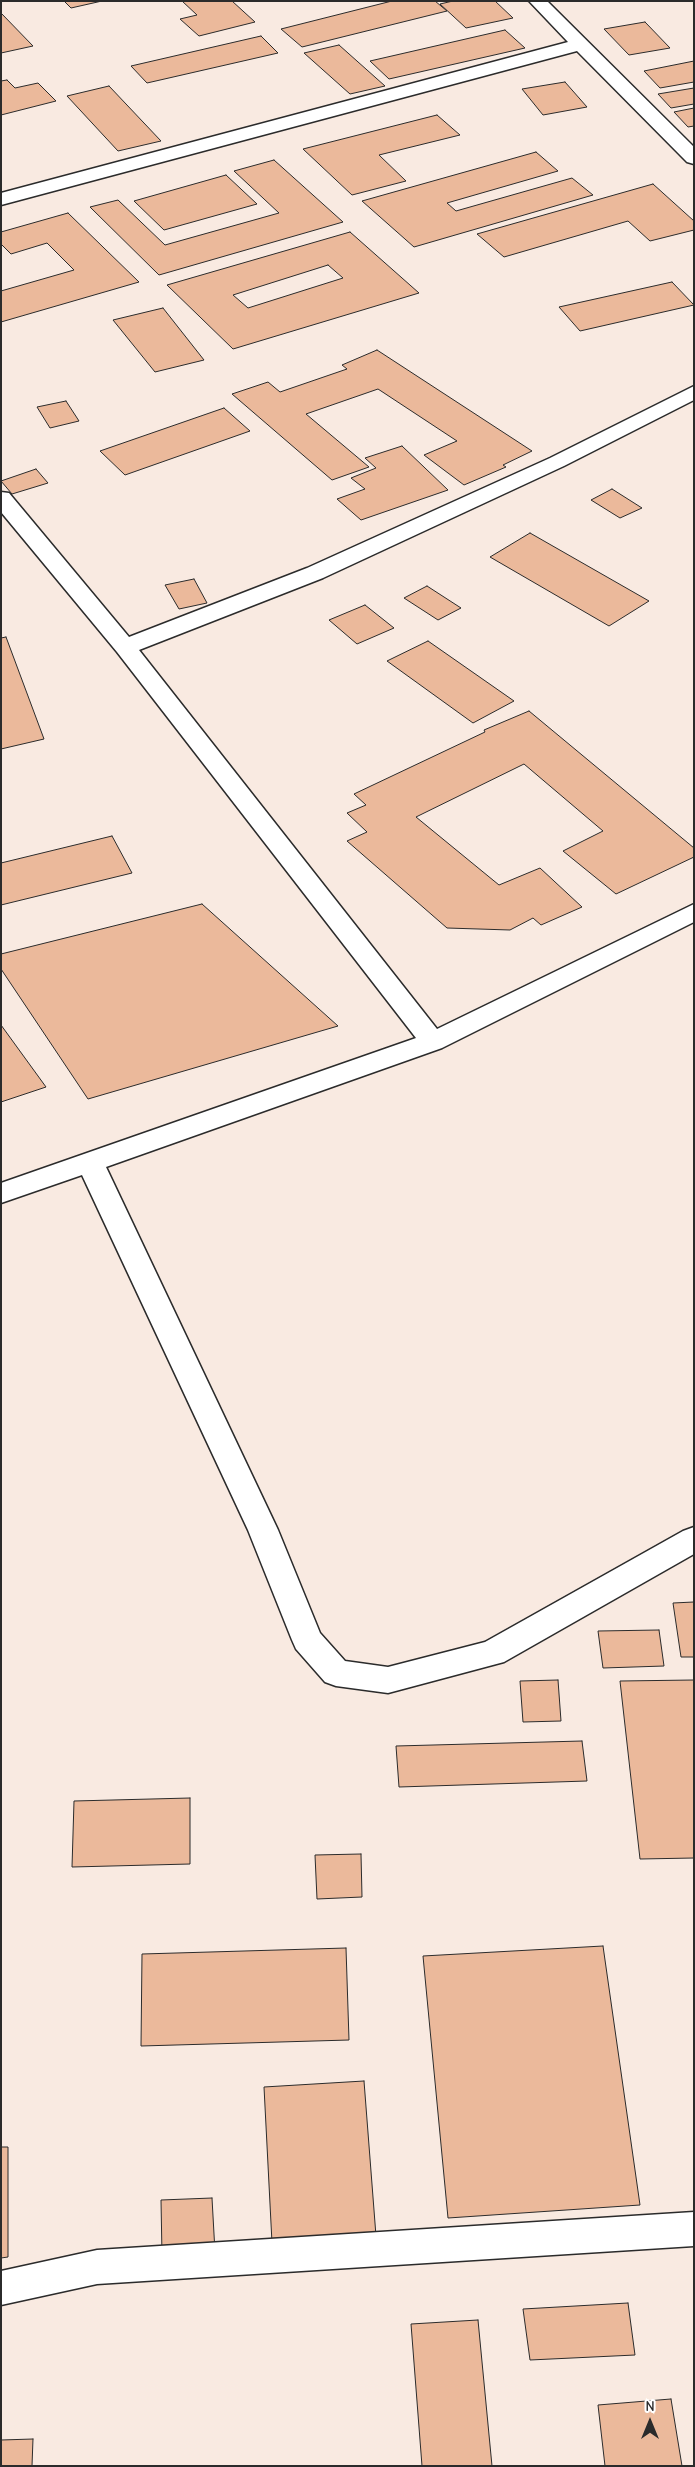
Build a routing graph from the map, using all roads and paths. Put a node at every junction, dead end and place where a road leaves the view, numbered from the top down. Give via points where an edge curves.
1 (537, 1) edge
2 (579, 45) junction
3 (694, 158) edge
4 (1, 199) edge
5 (694, 392) edge
6 (1, 498) edge
7 (125, 647) junction
8 (694, 912) edge
9 (433, 1042) junction
10 (90, 1162) junction
11 (1, 1193) edge
12 (694, 1539) edge
13 (694, 2229) edge
14 (1, 2288) edge

1 - 2 street
2 - 3 street
2 - 4 street
5 - 7 street via 557,462 316,573
6 - 7 street
7 - 9 street
8 - 9 street
9 - 10 street
10 - 11 street
10 - 12 street via 259,1521 307,1640 336,1672 388,1680 492,1653
13 - 14 street via 97,2267

